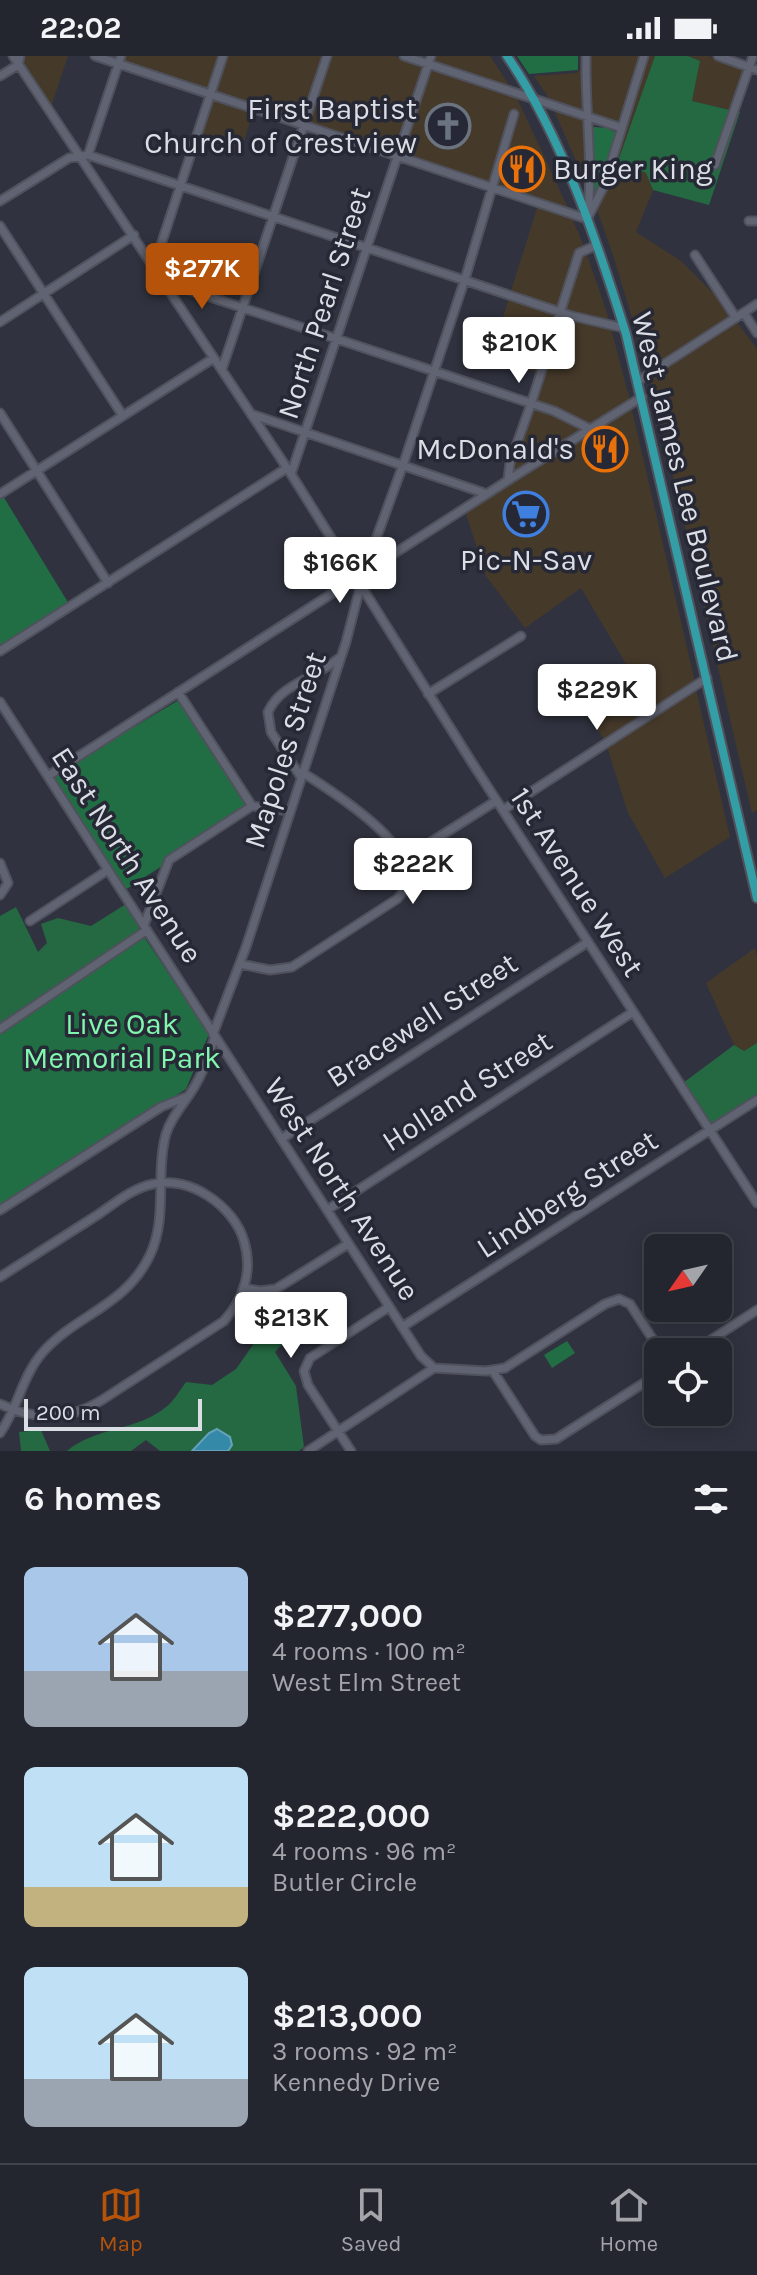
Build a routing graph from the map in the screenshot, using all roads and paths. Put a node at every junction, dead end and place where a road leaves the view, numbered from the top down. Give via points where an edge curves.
1 (13, 56) edge
2 (95, 56) edge
3 (223, 56) edge
4 (327, 56) edge
5 (404, 56) edge
6 (507, 56) edge
7 (586, 56) edge
8 (644, 56) edge
9 (718, 56) edge
10 (753, 56) edge
11 (19, 60) edge
12 (120, 60) edge
13 (430, 60) edge
14 (748, 67) junction
15 (757, 70) edge
16 (0, 76) edge
17 (211, 93) junction
18 (531, 98) junction
19 (514, 114) dead end
20 (586, 115) junction
21 (303, 125) junction
22 (622, 128) junction
23 (84, 155) junction
24 (398, 155) junction
25 (715, 165) dead end
26 (181, 187) junction
27 (493, 187) junction
28 (0, 201) edge
29 (273, 216) junction
30 (587, 219) junction
31 (0, 226) edge
32 (134, 235) junction
33 (597, 245) junction
34 (368, 247) junction
35 (695, 255) dead end
36 (154, 266) junction
37 (465, 279) junction
38 (165, 282) junction
39 (44, 294) junction
40 (757, 304) edge
41 (243, 309) junction
42 (561, 312) junction
43 (742, 315) junction
44 (0, 322) edge
45 (624, 328) junction
46 (757, 333) edge
47 (337, 340) junction
48 (214, 358) junction
49 (222, 369) junction
50 (434, 373) junction
51 (638, 381) junction
52 (642, 397) junction
53 (531, 404) junction
54 (0, 413) edge
55 (251, 414) junction
56 (123, 416) junction
57 (590, 429) junction
58 (307, 433) junction
59 (403, 465) junction
60 (37, 471) junction
61 (289, 471) junction
62 (508, 480) junction
63 (0, 494) edge
64 (487, 494) junction
65 (361, 578) junction
66 (108, 583) junction
67 (521, 636) dead end
68 (0, 651) edge
69 (342, 655) junction
70 (707, 678) junction
71 (178, 692) junction
72 (428, 694) junction
73 (0, 702) edge
74 (301, 775) junction
75 (48, 776) junction
76 (496, 801) junction
77 (252, 806) junction
78 (503, 810) junction
79 (289, 811) junction
80 (404, 859) junction
81 (0, 863) edge
82 (108, 870) junction
83 (0, 895) edge
84 (757, 898) edge
85 (30, 921) dead end
86 (145, 928) junction
87 (588, 942) junction
88 (240, 964) junction
89 (633, 1012) junction
90 (0, 1029) edge
91 (214, 1035) junction
92 (188, 1096) junction
93 (757, 1100) edge
94 (710, 1130) junction
95 (281, 1139) junction
96 (160, 1182) junction
97 (757, 1203) edge
98 (0, 1210) edge
99 (327, 1210) junction
100 (348, 1244) junction
101 (0, 1277) edge
102 (244, 1288) junction
103 (389, 1307) junction
104 (757, 1310) edge
105 (402, 1327) junction
106 (652, 1338) edge
107 (714, 1338) edge
108 (434, 1368) junction
109 (493, 1371) junction
110 (644, 1383) edge
111 (0, 1404) edge
112 (13, 1411) junction
113 (337, 1430) junction
114 (0, 1433) edge
115 (308, 1451) edge
116 (351, 1451) edge

1 - 11 street, 1st Avenue West
2 - 12 street
3 - 17 street
4 - 21 street
5 - 13 street
6 - 18 main road, West James Lee Boulevard
7 - 20 street
8 - 22 street
9 - 14 street
10 - 14 street
11 - 16 street
11 - 23 street, 1st Avenue West
12 - 17 street
12 - 23 street
13 - 18 street
13 - 24 street, North Pearl Street
14 - 15 street
14 - 25 street
17 - 21 street
17 - 26 street
18 - 20 street
18 - 30 main road, West James Lee Boulevard
19 - 27 street, Mapoles Street
20 - 22 street
20 - 30 street via 591,182
21 - 24 street
21 - 29 street
22 - 30 street via 604,186
23 - 26 street
23 - 28 street via 69,158
23 - 32 street, 1st Avenue West
24 - 27 street
24 - 34 street, North Pearl Street
26 - 29 street
26 - 36 street
27 - 30 street
27 - 37 street, Mapoles Street
29 - 34 street
29 - 41 street
30 - 33 main road, West James Lee Boulevard
31 - 39 street
32 - 36 street, 1st Avenue West
32 - 39 street
33 - 42 street via 579,253
33 - 45 main road, West James Lee Boulevard
34 - 37 street
34 - 47 street, North Pearl Street
35 - 43 street
36 - 38 street, 1st Avenue West
37 - 42 street
37 - 50 street, Mapoles Street
38 - 41 street
38 - 48 street, 1st Avenue West
39 - 44 street
39 - 56 street
40 - 43 street
41 - 47 street
41 - 49 street
42 - 45 street
42 - 53 street
43 - 46 street
43 - 51 street
45 - 51 main road, West James Lee Boulevard
47 - 50 street
47 - 58 street, North Pearl Street
48 - 49 street, 1st Avenue West
48 - 56 street
49 - 55 street, 1st Avenue West
50 - 53 street
50 - 59 street, Mapoles Street
51 - 52 main road, West James Lee Boulevard
52 - 57 street
52 - 70 main road, West James Lee Boulevard
53 - 57 street
53 - 62 street
54 - 60 street
55 - 58 street
55 - 61 street, 1st Avenue West
56 - 60 street
57 - 62 street
58 - 59 street
58 - 61 street, North Pearl Street
59 - 64 street
59 - 65 street, Mapoles Street
60 - 63 street
60 - 66 street
61 - 65 street, 1st Avenue West
61 - 66 street
62 - 64 street
64 - 65 street
65 - 69 street, Mapoles Street
65 - 71 street
65 - 72 street, 1st Avenue West
66 - 68 street
67 - 72 street
69 - 74 street, Mapoles Street
69 - 74 street via 280,694 268,712 271,732
70 - 78 street
70 - 84 main road, West James Lee Boulevard
71 - 75 street
71 - 77 street
72 - 76 street, 1st Avenue West
73 - 75 street, East North Avenue
74 - 79 street, Mapoles Street
74 - 80 street via 364,816
75 - 82 street, East North Avenue
76 - 78 street, 1st Avenue West
76 - 80 street
77 - 79 street
77 - 86 street via 169,860
78 - 87 street, 1st Avenue West
79 - 88 street, Mapoles Street
80 - 88 street via 409,876 403,893 327,946 283,969
81 - 83 street via 8,883
82 - 85 street
82 - 86 street, East North Avenue
86 - 90 street
86 - 91 street, East North Avenue
87 - 89 street, 1st Avenue West
87 - 95 street, Bracewell Street
88 - 91 street, Mapoles Street
89 - 94 street, 1st Avenue West
89 - 99 street, Holland Street
91 - 92 street, Mapoles Street
91 - 95 street, West North Avenue
92 - 96 street, Mapoles Street via 166,1133
92 - 98 street via 161,1107
93 - 94 street, Lindberg Street
94 - 97 street, 1st Avenue West
94 - 105 street, Lindberg Street
95 - 99 street, West North Avenue
96 - 101 street via 123,1198
96 - 102 street via 201,1192 230,1214 247,1250
96 - 112 street, Mapoles Street via 158,1231 140,1273 113,1301 43,1352
99 - 100 street, West North Avenue
100 - 102 street via 276,1289
100 - 103 street, West North Avenue
102 - 112 street via 235,1309 219,1325 93,1406 59,1416
103 - 105 street, West North Avenue
103 - 113 street via 307,1362 305,1379
104 - 107 street
105 - 108 street, West North Avenue
106 - 109 street via 630,1304 615,1299
108 - 109 street
108 - 113 street
109 - 110 street via 535,1436 550,1441
111 - 112 street
112 - 114 street, Mapoles Street
113 - 115 street
113 - 116 street

